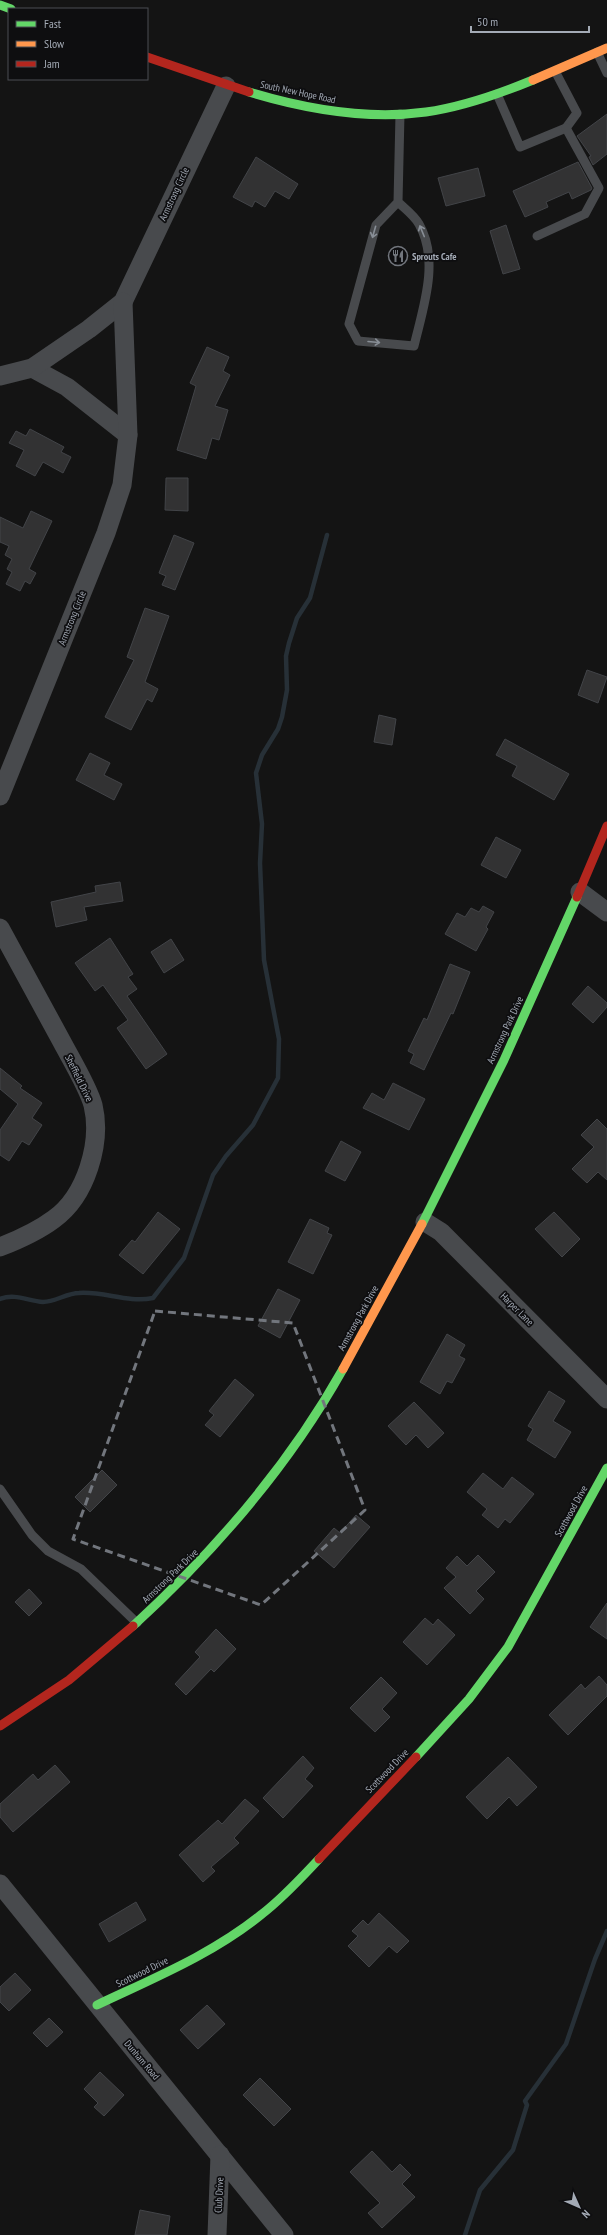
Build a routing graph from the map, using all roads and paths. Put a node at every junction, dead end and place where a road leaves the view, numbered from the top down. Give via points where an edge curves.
1 (607, 48) edge
2 (598, 52) junction
3 (148, 57) edge
4 (554, 70) junction
5 (607, 73) edge
6 (226, 86) junction
7 (496, 94) junction
8 (400, 114) junction
9 (566, 128) junction
10 (398, 202) junction
11 (537, 236) dead end
12 (123, 302) junction
13 (32, 368) junction
14 (0, 376) edge
15 (128, 435) junction
16 (0, 796) edge
17 (607, 826) edge
18 (580, 892) junction
19 (607, 912) edge
20 (0, 928) edge
21 (425, 1222) junction
22 (0, 1247) edge
23 (607, 1399) edge
24 (607, 1468) edge
25 (0, 1489) edge
26 (136, 1623) junction
27 (0, 1726) edge
28 (0, 1884) edge
29 (97, 2005) junction
30 (220, 2155) junction
31 (217, 2235) edge
32 (284, 2235) edge

1 - 2 main road, South New Hope Road
2 - 4 main road, South New Hope Road
2 - 5 lane
3 - 6 main road, South New Hope Road
4 - 7 main road, South New Hope Road
4 - 9 lane via 577,113
6 - 8 main road, South New Hope Road via 303,107 341,113
6 - 12 street, Armstrong Circle
7 - 8 main road, South New Hope Road via 448,108
7 - 9 lane via 520,147
8 - 10 lane
9 - 11 lane via 599,188 585,214
10 -> 10 lane via 376,226 349,324 358,341 414,346 428,288 428,245 418,222
12 - 13 street, Armstrong Circle
12 - 15 street, Armstrong Circle
13 - 14 street, Armstrong Circle
13 - 15 street via 67,387
15 - 16 street, Armstrong Circle via 122,485 106,532
17 - 18 main road, Armstrong Park Drive
18 - 19 street
18 - 21 main road, Armstrong Park Drive via 486,1097
20 - 22 street, Sheffield Drive via 71,1059 92,1104 96,1129 88,1166 72,1200 54,1219
21 - 23 street, Harper Lane via 441,1232
21 - 26 main road, Armstrong Park Drive via 300,1440 229,1532 176,1587
24 - 29 main road, Scottwood Drive via 504,1653 474,1695 439,1735 285,1895 248,1925 211,1949
25 - 26 lane via 32,1535 48,1551 81,1569
26 - 27 main road, Armstrong Park Drive via 71,1679
28 - 29 street, Dunham Road
29 - 30 street, Dunham Road
30 - 31 street, Club Drive
30 - 32 street, Dunham Road

